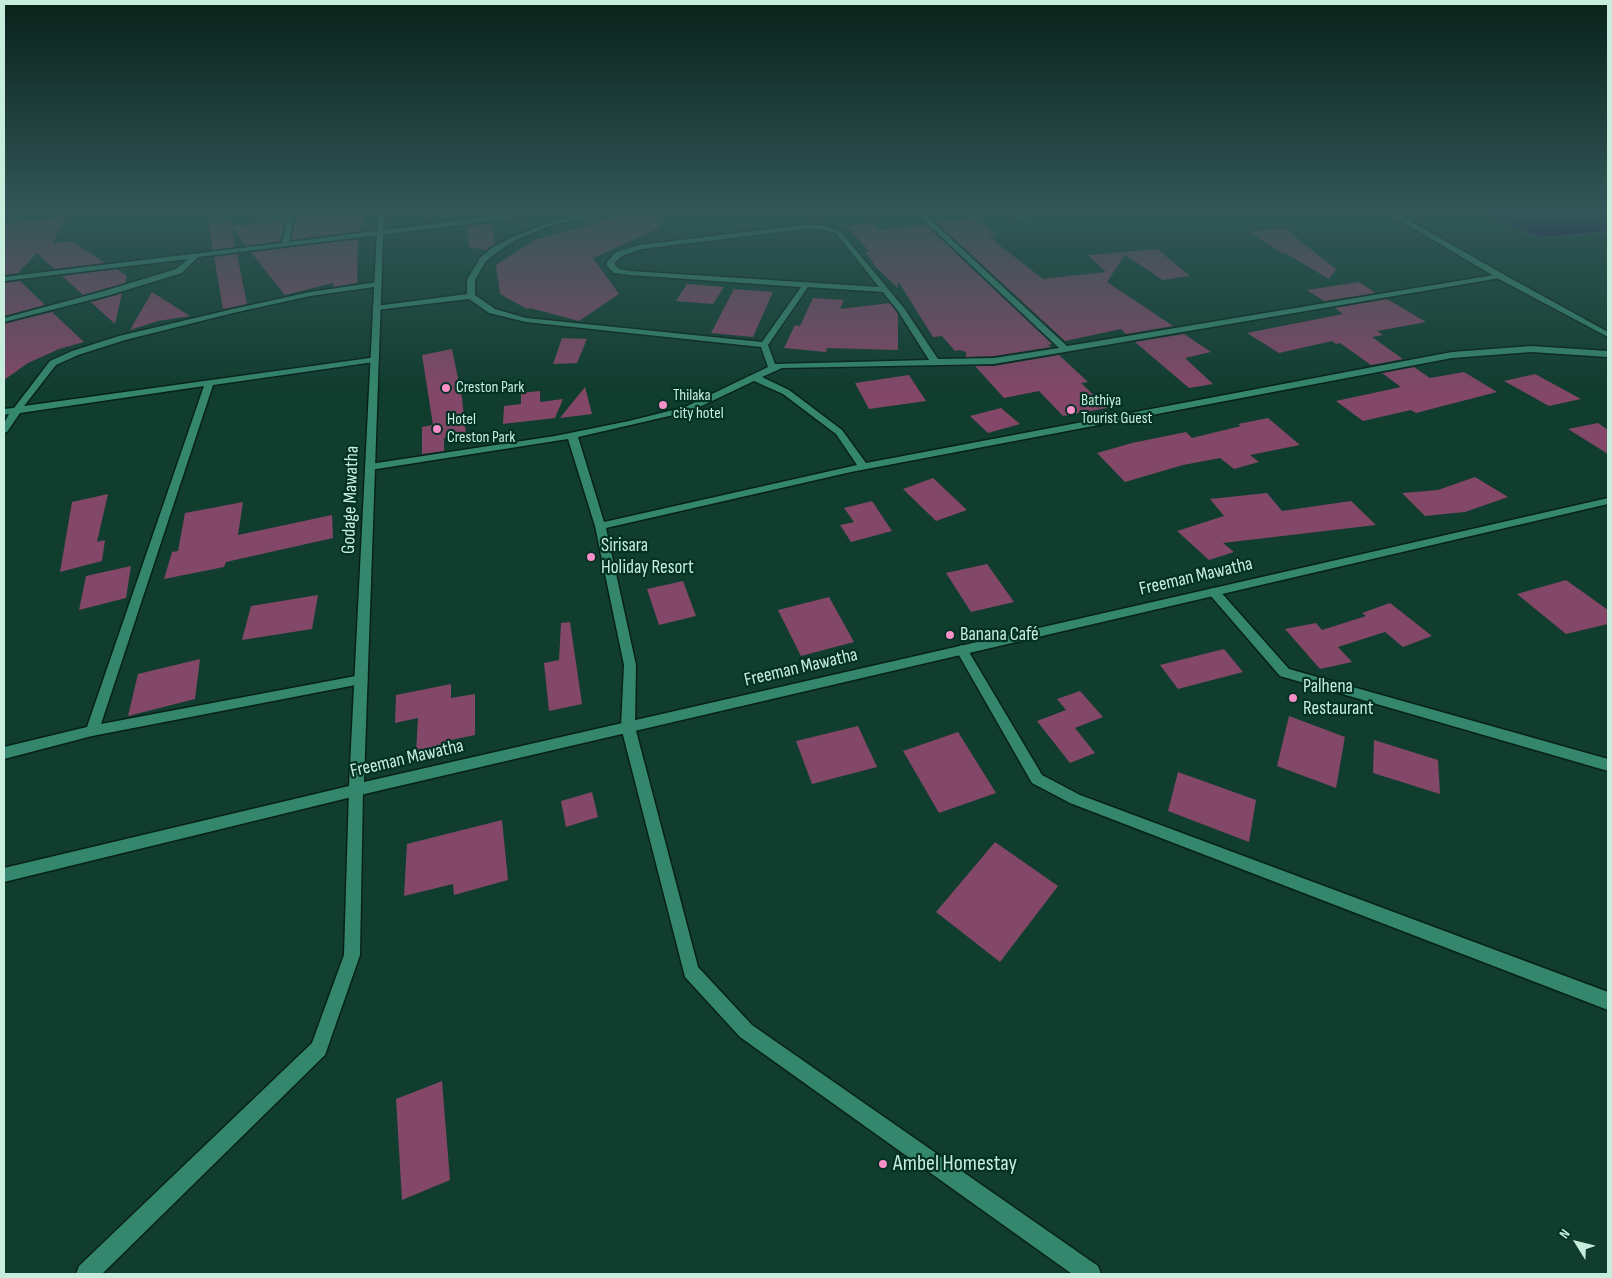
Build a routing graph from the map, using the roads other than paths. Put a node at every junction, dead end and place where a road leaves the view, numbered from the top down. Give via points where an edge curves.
1 (78, 271) edge
2 (179, 271) edge
3 (379, 271) edge
4 (477, 271) edge
5 (616, 271) edge
6 (869, 271) edge
7 (981, 271) edge
8 (1491, 271) edge
9 (1500, 276) junction
10 (4, 280) edge
11 (378, 284) junction
12 (806, 285) junction
13 (885, 290) junction
14 (471, 296) junction
15 (376, 308) junction
16 (4, 320) edge
17 (1608, 335) edge
18 (764, 346) junction
19 (1065, 349) junction
20 (1608, 354) edge
21 (374, 359) junction
22 (936, 362) junction
23 (772, 368) junction
24 (754, 377) junction
25 (209, 384) junction
26 (16, 411) junction
27 (4, 412) edge
28 (4, 430) edge
29 (572, 435) junction
30 (863, 466) junction
31 (370, 467) junction
32 (1608, 501) edge
33 (600, 526) junction
34 (1214, 592) junction
35 (962, 650) junction
36 (361, 680) junction
37 (628, 727) junction
38 (92, 731) junction
39 (4, 753) edge
40 (1608, 765) edge
41 (356, 790) junction
42 (4, 875) edge
43 (1608, 1001) edge
44 (88, 1274) edge
45 (1090, 1274) edge

1 - 10 street
2 - 16 street
3 - 11 street, Godage Mawatha
4 - 14 street via 471,280
5 - 12 street
6 - 13 street
7 - 19 street
8 - 9 street
9 - 17 street
9 - 19 street
11 - 15 street, Godage Mawatha
11 - 26 street via 310,294 233,311 75,353 54,363
12 - 13 street
12 - 18 street
13 - 22 street
14 - 15 street
14 - 18 street via 492,311 526,320
15 - 21 street, Godage Mawatha
18 - 23 street
19 - 22 street via 994,361
20 - 30 street via 1531,349 1452,355
21 - 25 street
21 - 31 street, Godage Mawatha
22 - 23 street via 791,364
23 - 24 street
24 - 29 street via 688,409
24 - 30 street via 786,392 839,432
25 - 26 street
25 - 38 street
26 - 27 street
26 - 28 street
29 - 31 street
29 - 33 street
30 - 33 street
31 - 36 street, Godage Mawatha
32 - 34 street, Freeman Mawatha
33 - 37 street via 630,665
34 - 35 street, Freeman Mawatha
34 - 40 street via 1285,673
35 - 37 street, Freeman Mawatha
35 - 43 street via 1037,779 1075,799
36 - 38 street
36 - 41 street, Godage Mawatha
37 - 41 street, Freeman Mawatha
37 - 45 street via 691,971 746,1031
38 - 39 street
41 - 42 street, Freeman Mawatha
41 - 44 street, Godage Mawatha via 352,955 319,1050

